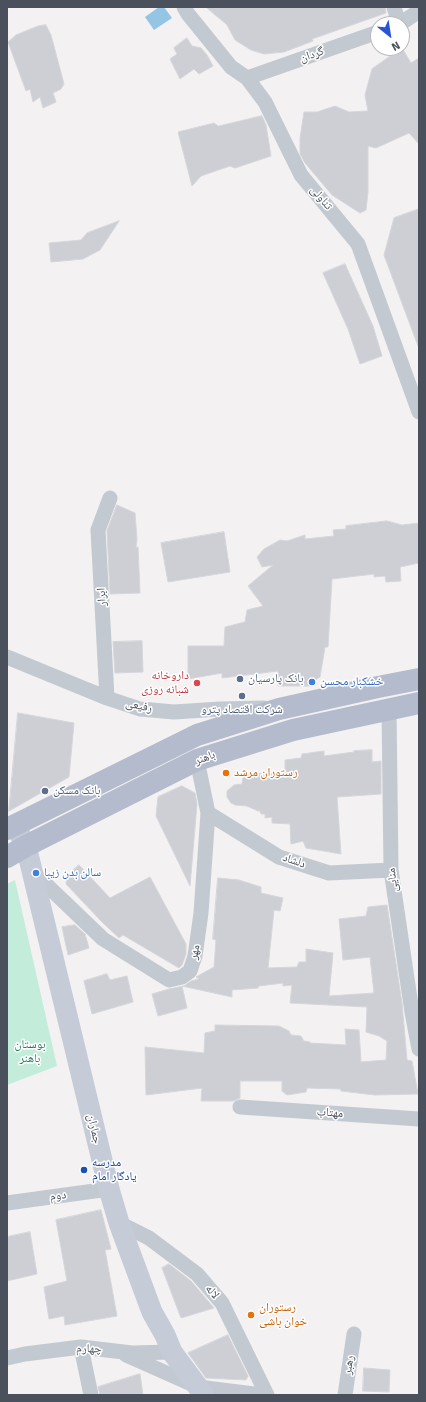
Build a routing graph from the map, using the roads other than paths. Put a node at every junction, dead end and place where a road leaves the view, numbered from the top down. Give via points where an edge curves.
1 (184, 7) edge
2 (419, 12) edge
3 (410, 18) edge
4 (370, 35) edge
5 (247, 78) junction
6 (419, 412) edge
7 (110, 498) dead end
8 (7, 657) edge
9 (419, 679) edge
10 (107, 698) junction
11 (419, 703) edge
12 (279, 709) junction
13 (388, 709) junction
14 (197, 760) junction
15 (208, 813) junction
16 (11, 827) edge
17 (26, 846) junction
18 (7, 858) edge
19 (391, 870) junction
20 (33, 872) junction
21 (419, 1049) edge
22 (240, 1107) dead end
23 (419, 1119) edge
24 (109, 1189) junction
25 (7, 1203) edge
26 (119, 1223) junction
27 (354, 1334) dead end
28 (81, 1347) junction
29 (117, 1351) junction
30 (172, 1352) junction
31 (7, 1358) edge
32 (201, 1391) edge
33 (91, 1395) edge
34 (262, 1395) edge
35 (267, 1395) edge
36 (345, 1395) edge

1 - 5 street, تناولی via 231,67
2 - 3 street
4 - 5 street, گردان
5 - 6 street, تناولی via 265,102 301,175 358,244
7 - 10 street, ابرار via 98,530
8 - 10 street, رفیعی
9 - 12 main road, باهنر
10 - 12 street, رفیعی via 140,709 174,712 234,708
11 - 13 main road, باهنر
12 - 16 main road, باهنر via 197,734
13 - 14 main road, باهنر via 292,730
13 - 19 street, منایی
14 - 15 street, مهر
14 - 17 main road, باهنر
15 - 19 street, دلشاد via 279,857 329,873
15 - 20 street, مهر via 201,913 195,956 190,970 182,977 169,980 103,939
16 - 17 main road, جماران
17 - 18 main road, باهنر
17 - 20 main road, جماران
19 - 21 street, منایی
20 - 24 main road, جماران
22 - 23 street, مهتاب
24 - 25 street, دوم
24 - 26 main road, جماران
26 - 30 main road, جماران via 152,1312
26 - 35 street, لاله via 149,1238 197,1274 222,1303
27 - 36 street, رهبر
28 - 29 street, چهارم
28 - 31 street, چهارم
28 - 33 street
29 - 30 street, چهارم
29 - 32 street
30 - 32 main road, جماران
32 - 34 street

